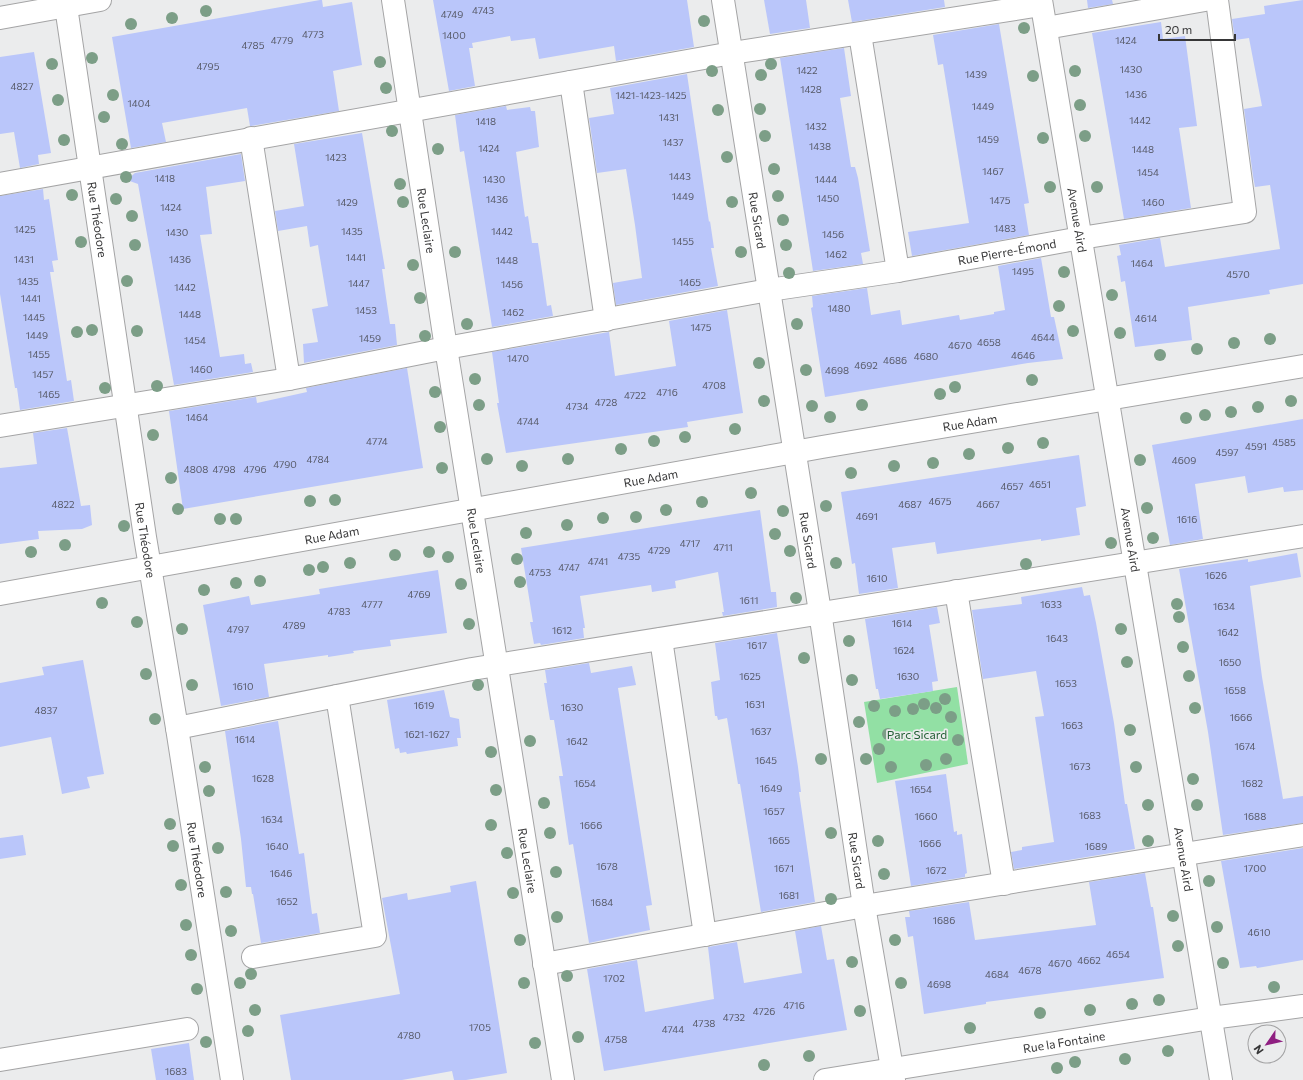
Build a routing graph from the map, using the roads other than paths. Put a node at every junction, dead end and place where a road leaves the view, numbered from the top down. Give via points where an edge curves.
1 (100, 0) edge
2 (393, 0) edge
3 (723, 0) edge
4 (1204, 0) edge
5 (1217, 0) edge
6 (1041, 2) edge
7 (65, 3) edge
8 (0, 18) edge
9 (1046, 28) junction
10 (860, 34) junction
11 (732, 53) junction
12 (571, 82) junction
13 (409, 111) junction
14 (251, 138) junction
15 (89, 168) junction
16 (0, 184) edge
17 (1081, 238) junction
18 (898, 271) junction
19 (769, 290) junction
20 (606, 320) junction
21 (446, 348) junction
22 (1303, 366) edge
23 (289, 379) junction
24 (1108, 398) junction
25 (125, 405) junction
26 (0, 426) edge
27 (794, 452) junction
28 (471, 509) junction
29 (1303, 536) edge
30 (1135, 563) junction
31 (149, 567) junction
32 (956, 591) junction
33 (0, 594) edge
34 (820, 612) junction
35 (661, 639) junction
36 (497, 666) junction
37 (337, 696) junction
38 (177, 728) junction
39 (1303, 834) edge
40 (1184, 854) junction
41 (1004, 884) junction
42 (864, 906) junction
43 (705, 935) junction
44 (253, 956) dead end
45 (544, 964) junction
46 (1303, 1006) edge
47 (1211, 1018) junction
48 (187, 1029) dead end
49 (0, 1060) edge
50 (893, 1075) edge
51 (232, 1080) edge
52 (563, 1080) edge
53 (825, 1080) edge
54 (1221, 1080) edge

1 - 7 street
2 - 13 street, Rue Leclaire
3 - 11 street, Rue Sicard
4 - 9 street
5 - 17 street, Rue Pierre-Émond via 1245,212
6 - 9 street, Avenue Aird
6 - 10 street
7 - 8 street
7 - 15 street, Rue Théodore
9 - 17 street, Avenue Aird
10 - 11 street
10 - 18 street
11 - 12 street
11 - 19 street, Rue Sicard
12 - 13 street
12 - 20 street
13 - 14 street
13 - 21 street, Rue Leclaire
14 - 15 street
14 - 23 street
15 - 16 street
15 - 25 street, Rue Théodore
17 - 18 street, Rue Pierre-Émond
17 - 24 street, Avenue Aird
18 - 19 street, Rue Pierre-Émond
19 - 20 street, Rue Pierre-Émond
19 - 27 street, Rue Sicard
20 - 21 street, Rue Pierre-Émond
21 - 23 street, Rue Pierre-Émond
21 - 28 street, Rue Leclaire
22 - 24 street, Rue Adam
23 - 25 street, Rue Pierre-Émond
24 - 27 street, Rue Adam
24 - 30 street, Avenue Aird
25 - 26 street, Rue Pierre-Émond
25 - 31 street, Rue Théodore
27 - 28 street, Rue Adam
27 - 34 street, Rue Sicard
28 - 31 street, Rue Adam
28 - 36 street, Rue Leclaire
29 - 30 street
30 - 32 street
30 - 40 street, Avenue Aird
31 - 33 street, Rue Adam
31 - 38 street, Rue Théodore
32 - 34 street
32 - 41 street
34 - 35 street
34 - 42 street, Rue Sicard
35 - 36 street
35 - 43 street
36 - 37 street
36 - 45 street, Rue Leclaire
37 - 38 street
37 - 44 street via 375,936
38 - 51 street, Rue Théodore
39 - 40 street
40 - 41 street
40 - 47 street, Avenue Aird
41 - 42 street
42 - 43 street
42 - 50 street, Rue Sicard
43 - 45 street
45 - 52 street, Rue Leclaire
46 - 47 street, Rue la Fontaine
47 - 50 street, Rue la Fontaine
47 - 54 street, Avenue Aird
48 - 49 street
50 - 53 street, Rue la Fontaine

